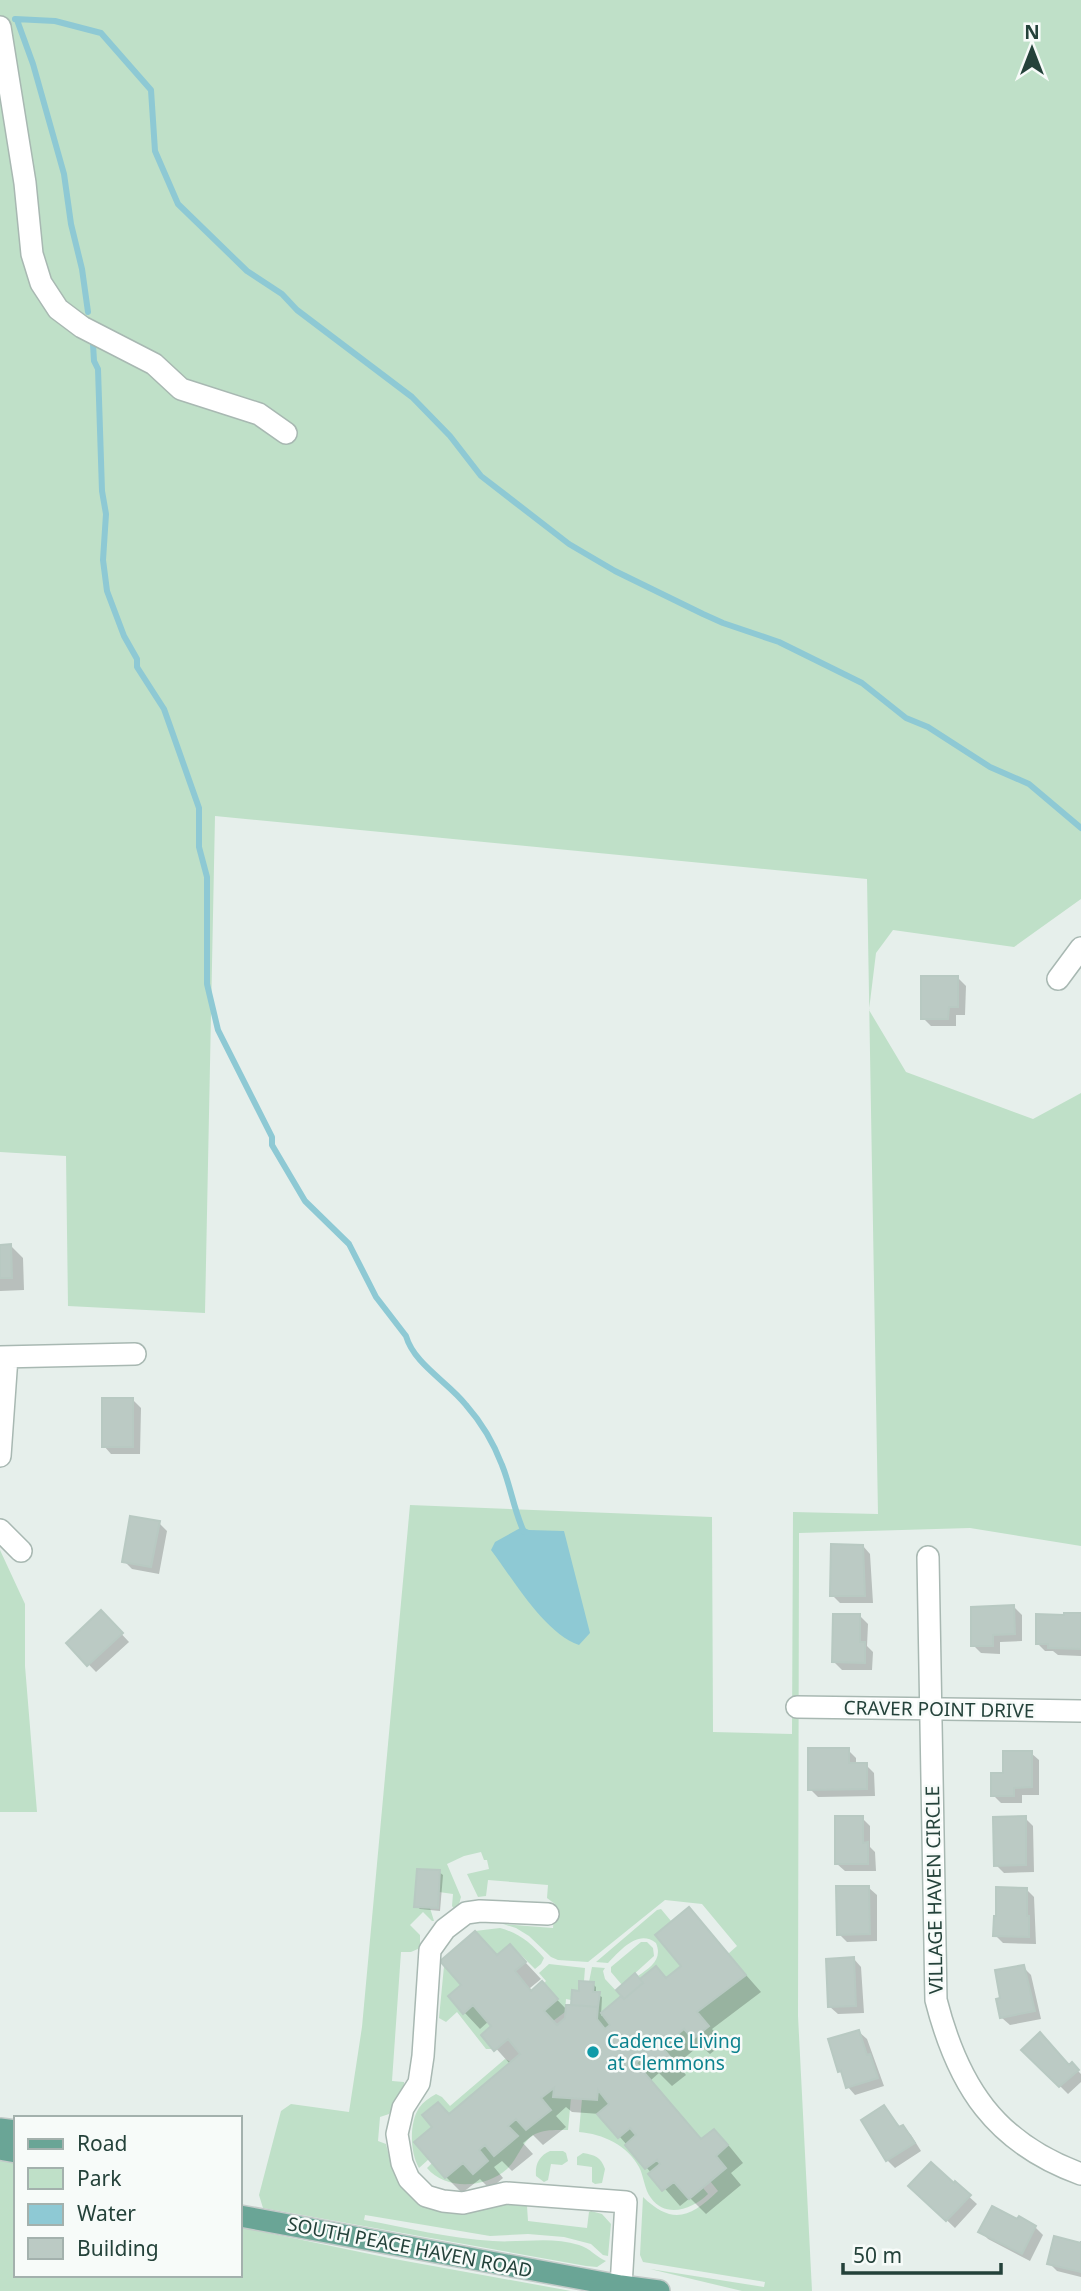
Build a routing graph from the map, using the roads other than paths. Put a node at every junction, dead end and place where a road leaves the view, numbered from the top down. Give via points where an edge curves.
1 (0, 27) edge
2 (286, 433) dead end
3 (1081, 948) edge
4 (1058, 979) dead end
5 (135, 1354) dead end
6 (4, 1357) edge
7 (0, 1456) edge
8 (0, 1530) edge
9 (21, 1551) dead end
10 (928, 1557) dead end
11 (797, 1707) dead end
12 (930, 1709) junction
13 (1081, 1711) edge
14 (548, 1914) dead end
15 (1081, 2174) edge
16 (242, 2216) edge
17 (629, 2289) edge
18 (659, 2291) edge

1 - 2 street via 32,254 41,283 58,309 82,327 154,364 181,389 260,414
3 - 4 street
5 - 6 street
6 - 7 street
8 - 9 street
10 - 12 street, VILLAGE HAVEN CIRCLE
11 - 12 street, CRAVER POINT DRIVE
12 - 13 street, CRAVER POINT DRIVE
12 - 15 street, VILLAGE HAVEN CIRCLE via 936,2000 943,2028 961,2073 994,2119 1038,2155
14 - 17 street via 466,1913 430,1950 419,2083 402,2108 397,2134 402,2162 409,2179 426,2196 443,2201 463,2203 506,2193 626,2202
16 - 17 main road, SOUTH PEACE HAVEN ROAD
17 - 18 main road, SOUTH PEACE HAVEN ROAD

